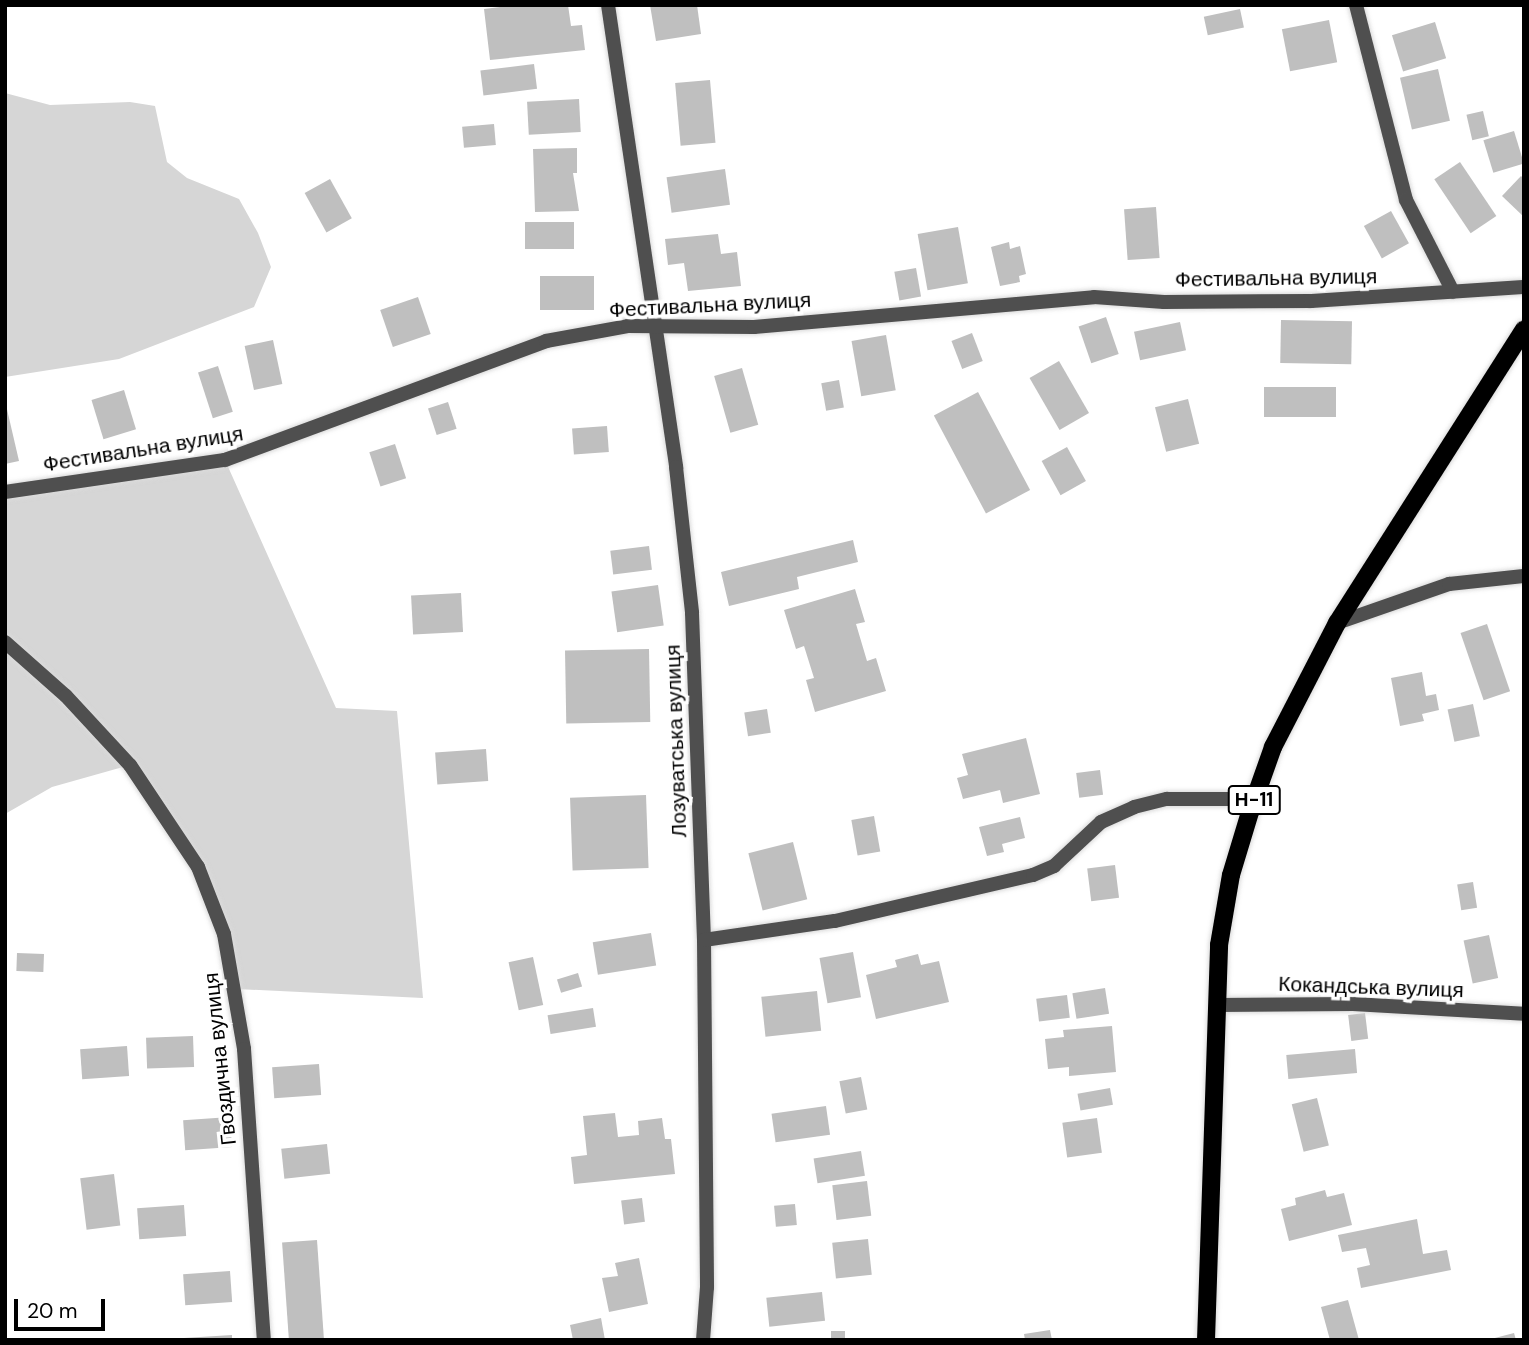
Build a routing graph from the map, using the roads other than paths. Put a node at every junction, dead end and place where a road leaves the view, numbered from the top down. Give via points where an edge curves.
1 (608, 5) edge
2 (1356, 5) edge
3 (1524, 287) edge
4 (1453, 292) junction
5 (656, 326) junction
6 (1524, 328) edge
7 (5, 492) edge
8 (1524, 576) edge
9 (1337, 623) junction
10 (5, 642) edge
11 (1255, 799) junction
12 (704, 940) junction
13 (1216, 1005) junction
14 (1524, 1014) edge
15 (264, 1340) edge
16 (703, 1340) edge
17 (1206, 1340) edge

1 - 5 street, Лозуватська вулиця
2 - 4 street via 1406,200
3 - 4 street, Фестивальна вулиця
4 - 5 street, Фестивальна вулиця via 1311,301 1164,302 1094,297 754,327
5 - 7 street, Фестивальна вулиця via 628,326 546,341 225,460
5 - 12 street, Лозуватська вулиця via 692,613
6 - 9 main road, Н-11
8 - 9 street via 1449,584
9 - 11 main road, Н-11 via 1278,735
10 - 15 street, Гвоздична вулиця via 66,696 137,774 198,867 225,934 244,1049
11 - 12 street via 1167,799 1134,807 1101,822 1054,866 1033,875 835,921
11 - 13 main road, Н-11 via 1231,875 1219,945
12 - 16 street, Лозуватська вулиця via 708,1287
13 - 14 street, Кокандська вулиця via 1353,1004
13 - 17 main road, Н-11

